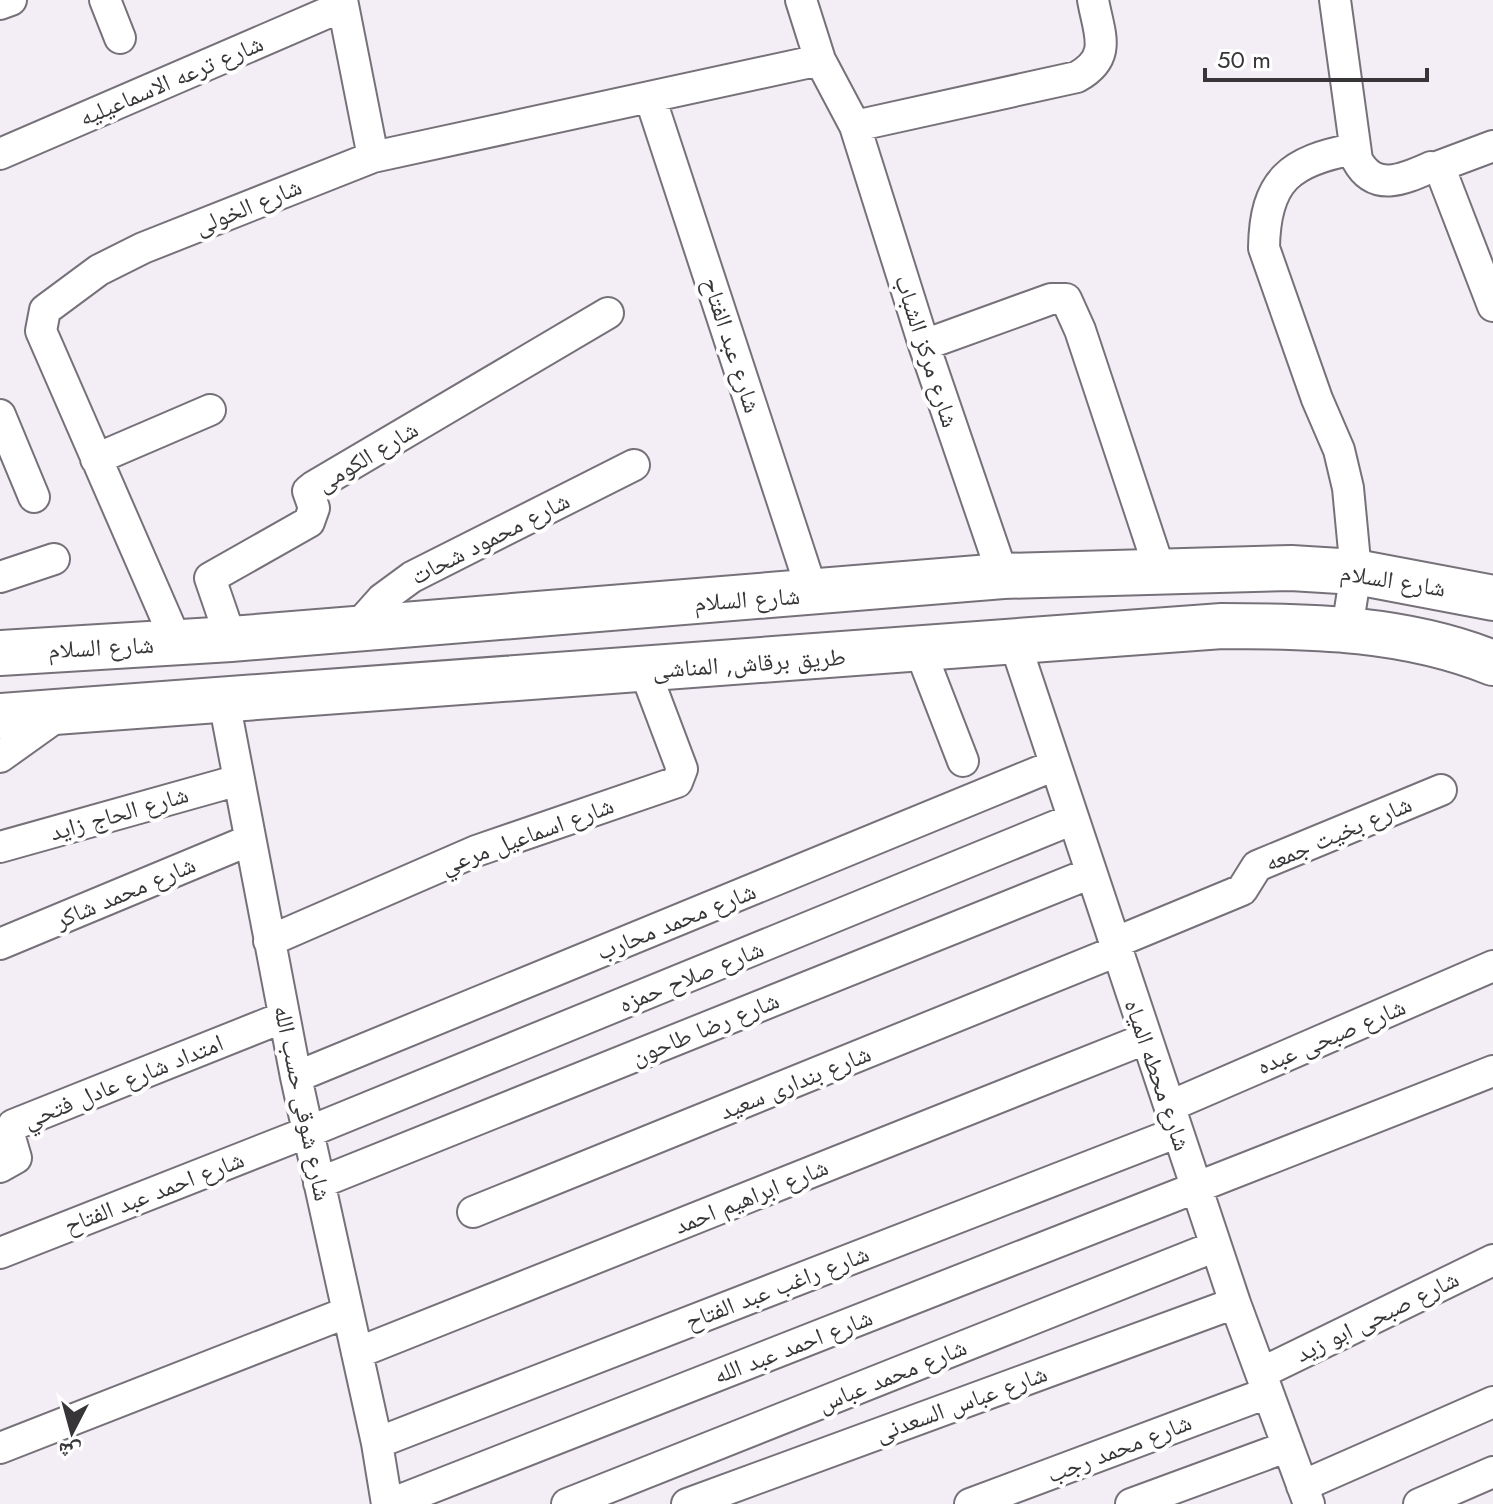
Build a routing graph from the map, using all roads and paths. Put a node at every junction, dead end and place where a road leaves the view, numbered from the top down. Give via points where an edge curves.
1 (11, 0) edge
2 (105, 0) edge
3 (801, 0) edge
4 (1093, 0) edge
5 (1335, 0) edge
6 (342, 3) edge
7 (0, 4) edge
8 (120, 38) dead end
9 (820, 60) junction
10 (650, 97) junction
11 (855, 126) junction
12 (1493, 146) edge
13 (1354, 149) junction
14 (0, 154) edge
15 (373, 157) junction
16 (1437, 167) junction
17 (1493, 306) edge
18 (608, 313) dead end
19 (924, 345) junction
20 (210, 410) dead end
21 (0, 415) edge
22 (96, 459) junction
23 (634, 465) dead end
24 (34, 497) dead end
25 (54, 559) dead end
26 (1160, 571) junction
27 (1356, 572) junction
28 (1003, 576) junction
29 (0, 577) edge
30 (813, 594) junction
31 (1493, 598) edge
32 (357, 627) junction
33 (1347, 629) junction
34 (231, 639) junction
35 (177, 643) junction
36 (1015, 643) junction
37 (920, 650) junction
38 (0, 653) edge
39 (1493, 663) edge
40 (645, 671) junction
41 (224, 701) junction
42 (63, 712) junction
43 (0, 716) edge
44 (0, 757) edge
45 (963, 761) dead end
46 (1055, 765) junction
47 (239, 780) junction
48 (1441, 790) dead end
49 (1073, 819) junction
50 (250, 840) junction
51 (0, 847) edge
52 (1091, 873) junction
53 (269, 941) junction
54 (0, 944) edge
55 (1115, 947) junction
56 (1493, 966) edge
57 (284, 1017) junction
58 (1145, 1039) junction
59 (1493, 1071) edge
60 (296, 1077) junction
61 (1174, 1119) junction
62 (308, 1132) junction
63 (0, 1167) edge
64 (319, 1183) junction
65 (1196, 1189) junction
66 (473, 1212) dead end
67 (1216, 1246) junction
68 (0, 1253) edge
69 (1493, 1260) edge
70 (1235, 1303) junction
71 (348, 1312) junction
72 (357, 1353) junction
73 (1264, 1383) junction
74 (1493, 1402) edge
75 (377, 1443) junction
76 (1286, 1447) junction
77 (0, 1448) edge
78 (1493, 1472) edge
79 (1306, 1495) edge
80 (389, 1504) edge
81 (567, 1504) edge
82 (687, 1504) edge
83 (970, 1504) edge
84 (1131, 1504) edge
85 (1419, 1504) edge

1 - 7 street
2 - 8 street
3 - 9 street, شارع مركز الشباب
4 - 11 street via 1102,53 1093,68 1077,77
5 - 13 street
6 - 14 street, شارع ترعه الاسماعيليه
6 - 15 street
9 - 10 street, شارع الخولى
9 - 11 street, شارع مركز الشباب
10 - 15 street, شارع الخولى
10 - 30 street, شارع عبد الفتاح
11 - 19 street, شارع مركز الشباب
12 - 16 street
13 - 16 street via 1363,170 1388,182
13 - 27 street via 1324,154 1278,182 1264,248 1339,450
15 - 22 street, شارع الخولى via 143,248 99,270 45,310 41,331
16 - 17 street
18 - 34 street, شارع الكومى via 308,491 314,508 309,522 210,578
19 - 26 street via 1051,299 1066,299
19 - 28 street, شارع مركز الشباب
20 - 22 street
21 - 24 street
22 - 35 street, شارع الخولى
23 - 32 street, شارع محمود شحات via 412,577
25 - 29 street
26 - 27 street, شارع السلام
26 - 28 street, شارع السلام
27 - 31 street, شارع السلام
27 - 33 street
28 - 30 street, شارع السلام
30 - 32 street, شارع السلام
32 - 34 street, شارع السلام
33 - 36 street, طريق برقاش, المناشى via 1222,626
33 - 39 street, طريق برقاش, المناشى via 1427,642
34 - 35 street, شارع السلام
35 - 38 street, شارع السلام
36 - 37 street, طريق برقاش, المناشى
36 - 46 street, شارع محطه المياه
37 - 40 street, طريق برقاش, المناشى
37 - 45 street
40 - 41 street, طريق برقاش, المناشى
40 - 53 street, شارع اسماعيل مرعي via 682,769 677,782 476,851
41 - 42 street, طريق برقاش, المناشى
41 - 47 street, شارع شوقى حسب الله
42 - 43 street, طريق برقاش, المناشى
42 - 44 street
46 - 49 street, شارع محطه المياه
46 - 60 street, شارع محمد محارب
47 - 50 street, شارع شوقى حسب الله
47 - 51 street, شارع الحاج زايد
48 - 55 street, شارع بخيت جمعه via 1257,866 1242,890
49 - 52 street, شارع محطه المياه
49 - 62 street, شارع صلاح حمزه
50 - 53 street, شارع شوقى حسب الله
50 - 54 street, شارع محمد شاكر
52 - 55 street, شارع محطه المياه
52 - 64 street, شارع رضا طاحون
53 - 57 street, شارع شوقى حسب الله
55 - 58 street, شارع محطه المياه
55 - 66 street, شارع بندارى سعيد
56 - 61 street, شارع صبحى عبده
57 - 60 street, شارع شوقى حسب الله
57 - 63 street, امتداد شارع عادل فتحي via 13,1125 9,1134 16,1158
58 - 61 street, شارع محطه المياه
58 - 72 street, شارع ابراهيم احمد
59 - 65 street, شارع احمد عبد الله
60 - 62 street, شارع شوقى حسب الله
61 - 65 street, شارع محطه المياه
61 - 75 street, شارع راغب عبد الفتاح
62 - 64 street, شارع شوقى حسب الله
62 - 68 street, شارع احمد عبد الفتاح
64 - 71 street, شارع شوقى حسب الله
65 - 67 street, شارع محطه المياه
65 - 80 street, شارع احمد عبد الله
67 - 70 street, شارع محطه المياه
67 - 81 street, شارع محمد عباس
69 - 73 street, شارع صبحى ابو زيد
70 - 73 street, شارع محطه المياه
70 - 82 street, شارع عباس السعدنى
71 - 72 street, شارع شوقى حسب الله
71 - 77 street
72 - 75 street, شارع شوقى حسب الله
73 - 76 street, شارع محطه المياه
73 - 83 street, شارع محمد رجب
74 - 79 street
75 - 80 street, شارع شوقى حسب الله
76 - 79 street, شارع محطه المياه
76 - 84 street
78 - 85 street

